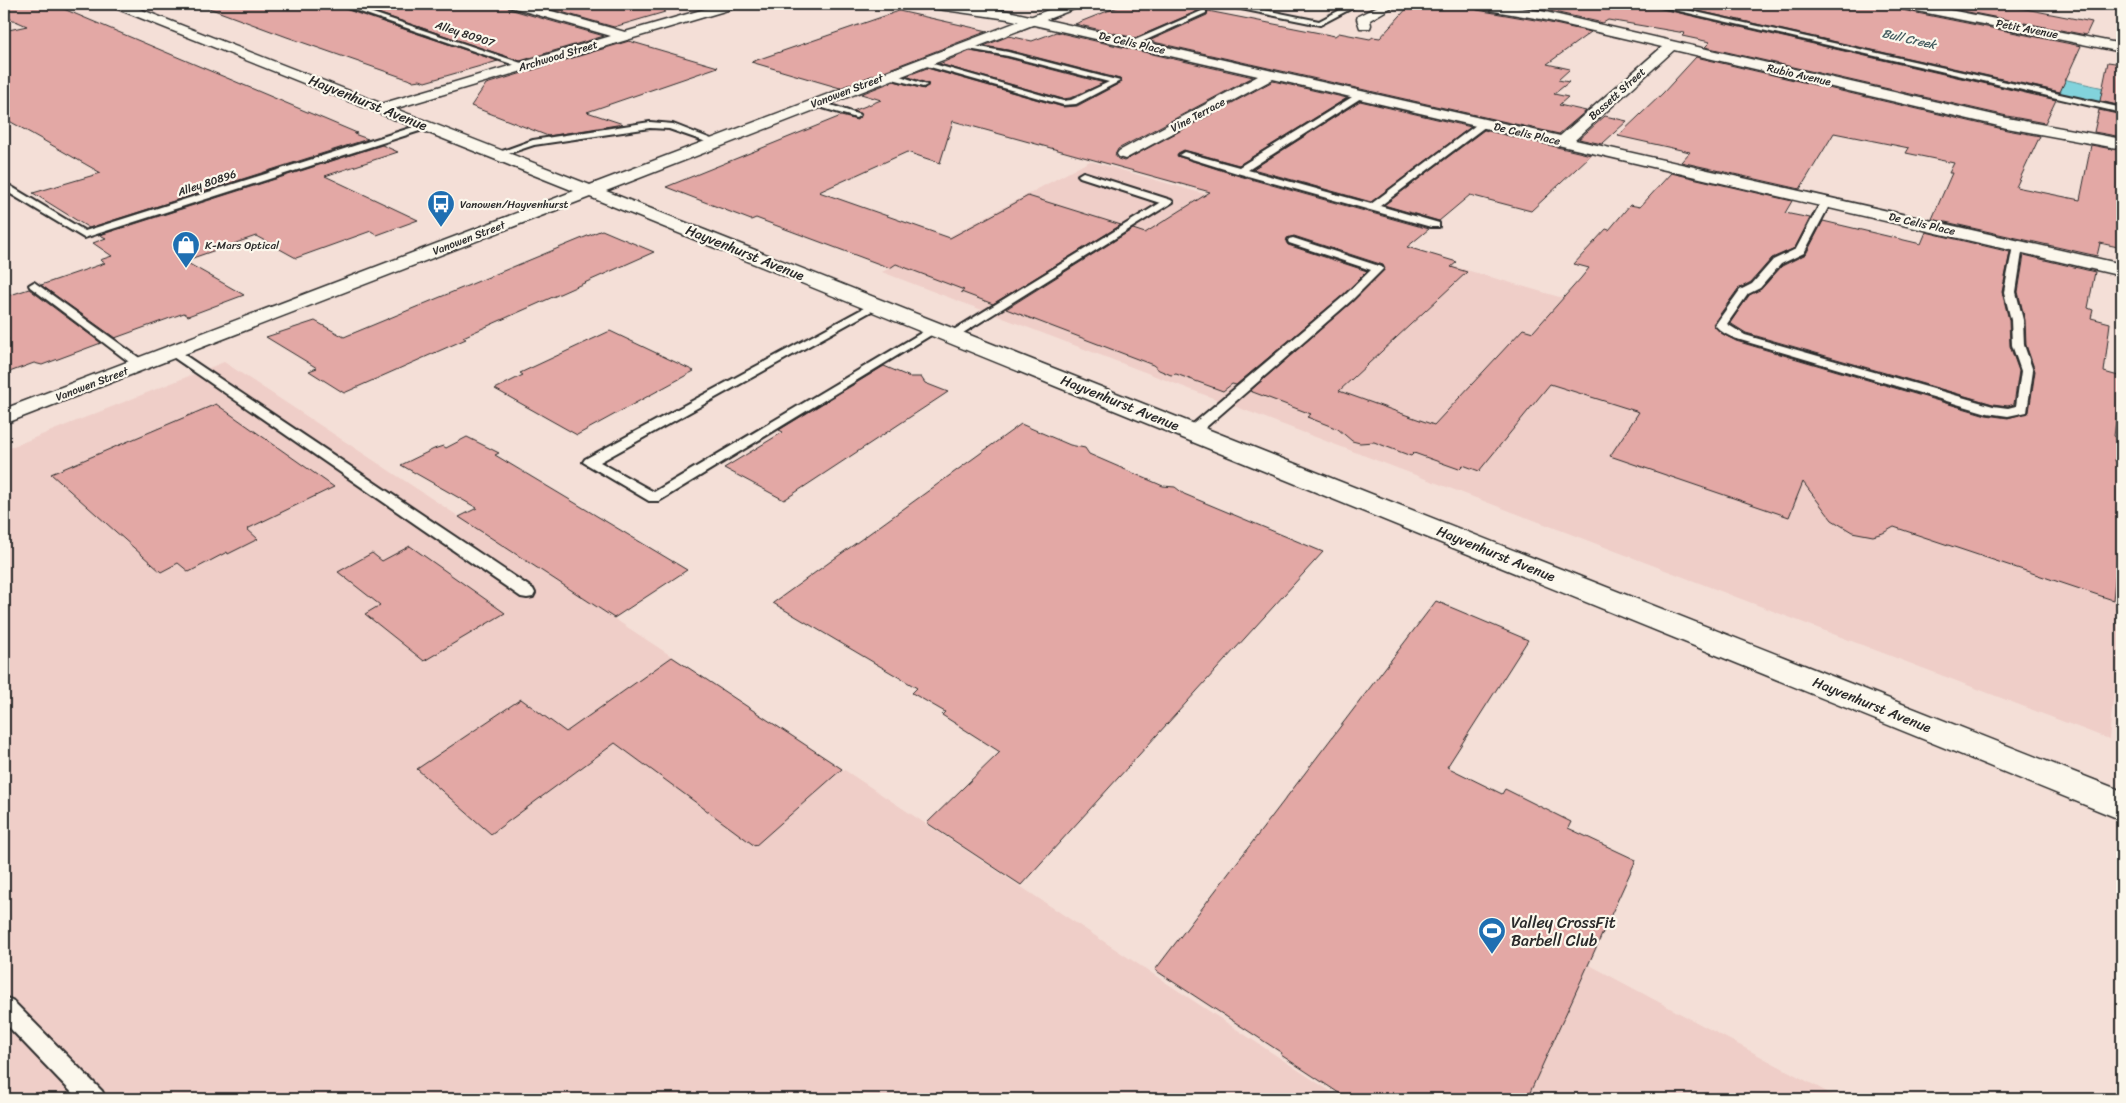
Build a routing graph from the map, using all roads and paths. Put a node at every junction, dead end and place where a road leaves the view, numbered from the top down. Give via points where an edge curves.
1 (117, 4) edge
2 (340, 4) edge
3 (514, 4) edge
4 (734, 4) edge
5 (931, 4) edge
6 (1075, 4) edge
7 (1226, 4) edge
8 (1324, 4) edge
9 (1357, 4) edge
10 (1391, 4) edge
11 (1477, 4) edge
12 (1652, 4) edge
13 (1902, 4) edge
14 (1348, 8) junction
15 (1204, 12) dead end
16 (1033, 20) junction
17 (1365, 25) dead end
18 (624, 36) junction
19 (1132, 43) junction
20 (1672, 45) junction
21 (966, 46) junction
22 (2122, 48) edge
23 (920, 63) junction
24 (526, 66) junction
25 (1271, 75) junction
26 (888, 76) junction
27 (923, 85) dead end
28 (1360, 96) junction
29 (816, 103) junction
30 (382, 108) junction
31 (2122, 111) edge
32 (856, 115) dead end
33 (1482, 124) junction
34 (426, 126) junction
35 (715, 142) junction
36 (1563, 142) junction
37 (2122, 144) edge
38 (498, 154) junction
39 (1125, 154) dead end
40 (1184, 155) dead end
41 (1240, 170) junction
42 (1083, 175) dead end
43 (4, 186) edge
44 (590, 191) junction
45 (1826, 202) junction
46 (1373, 207) junction
47 (1435, 224) dead end
48 (1293, 241) dead end
49 (2018, 246) junction
50 (2122, 270) edge
51 (34, 286) dead end
52 (875, 305) junction
53 (943, 332) junction
54 (174, 352) junction
55 (141, 365) junction
56 (4, 417) edge
57 (1192, 432) junction
58 (527, 593) dead end
59 (2122, 806) edge
60 (4, 1006) edge
61 (94, 1099) edge

1 - 30 street, Hayvenhurst Avenue
2 - 24 lane, Alley 80907
3 - 18 street
4 - 18 street, Archwood Street
5 - 16 street, De Celis Place
6 - 16 street, Vanowen Street
7 - 14 lane via 1320,23
8 - 14 lane
9 - 14 lane
10 - 17 street via 1363,19
11 - 20 street, Rubio Avenue
12 - 31 lane
13 - 22 street, Petit Avenue
15 - 19 lane
16 - 19 street, De Celis Place
16 - 21 street, Vanowen Street
18 - 24 street, Archwood Street
19 - 25 street, De Celis Place
20 - 36 street, Bassett Street
20 - 37 street, Rubio Avenue via 2007,123
21 - 23 street, Vanowen Street
21 - 23 lane via 1116,81 1072,102 1063,103
23 - 26 street, Vanowen Street
24 - 30 street, Archwood Street
25 - 28 street, De Celis Place
25 - 39 street, Vine Terrace
26 - 27 lane
26 - 29 street, Vanowen Street
28 - 33 street, De Celis Place
28 - 41 lane
29 - 32 lane
29 - 35 street, Vanowen Street
30 - 34 street, Hayvenhurst Avenue
33 - 36 street, De Celis Place
33 - 46 lane
34 - 38 street, Hayvenhurst Avenue
34 - 43 lane, Alley 80896 via 84,235
35 - 38 lane via 670,126 650,125 533,143
35 - 44 street, Vanowen Street
36 - 45 street, De Celis Place
38 - 44 street, Hayvenhurst Avenue
40 - 41 lane
41 - 46 lane
42 - 53 lane via 1168,202
44 - 52 street, Hayvenhurst Avenue
44 - 54 street, Vanowen Street
45 - 49 street, De Celis Place
45 - 49 lane via 1800,251 1777,262 1756,286 1744,292 1721,325 1741,337 2008,412 2022,409 2026,371 2018,345 2018,320 2010,292
46 - 47 lane
48 - 57 lane via 1378,269
49 - 50 street, De Celis Place
51 - 55 lane
52 - 53 street, Hayvenhurst Avenue
52 - 53 lane via 590,462 654,498
53 - 57 street, Hayvenhurst Avenue
54 - 55 street, Vanowen Street
54 - 58 lane
55 - 56 street, Vanowen Street
57 - 59 street, Hayvenhurst Avenue
60 - 61 lane

